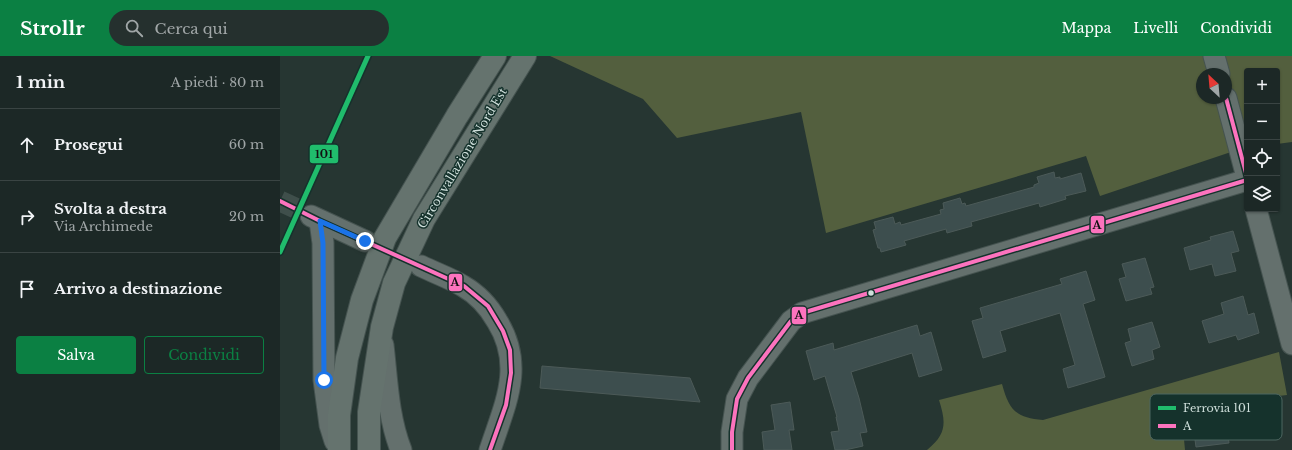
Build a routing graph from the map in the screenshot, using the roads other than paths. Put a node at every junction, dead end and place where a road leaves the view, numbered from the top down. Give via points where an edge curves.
1 (495, 56) edge
2 (525, 56) edge
3 (1214, 56) edge
4 (1217, 68) edge
5 (1228, 104) edge
6 (1246, 176) edge
7 (1244, 180) edge
8 (1257, 212) edge
9 (365, 241) dead end
10 (421, 266) dead end
11 (382, 327) junction
12 (1292, 344) edge
13 (394, 430) junction
14 (339, 450) edge
15 (369, 450) edge
16 (401, 450) edge
17 (414, 450) edge
18 (490, 450) edge
19 (732, 450) edge

1 - 14 main road, Circonvallazione Nord Est via 385,238 362,300 347,358 339,415
2 - 11 main road, Circonvallazione Nord Est via 424,218 394,283
3 - 4 street
5 - 6 street
7 - 19 street via 802,313 791,321 748,378 737,399
8 - 12 street
9 - 14 street via 314,218 323,243 324,380 330,425
10 - 18 street via 464,286 488,306 503,331 510,350 511,373 506,405
11 - 13 street via 388,397
11 - 15 main road, Circonvallazione Nord Est via 369,412
13 - 16 street
13 - 17 street via 407,439

